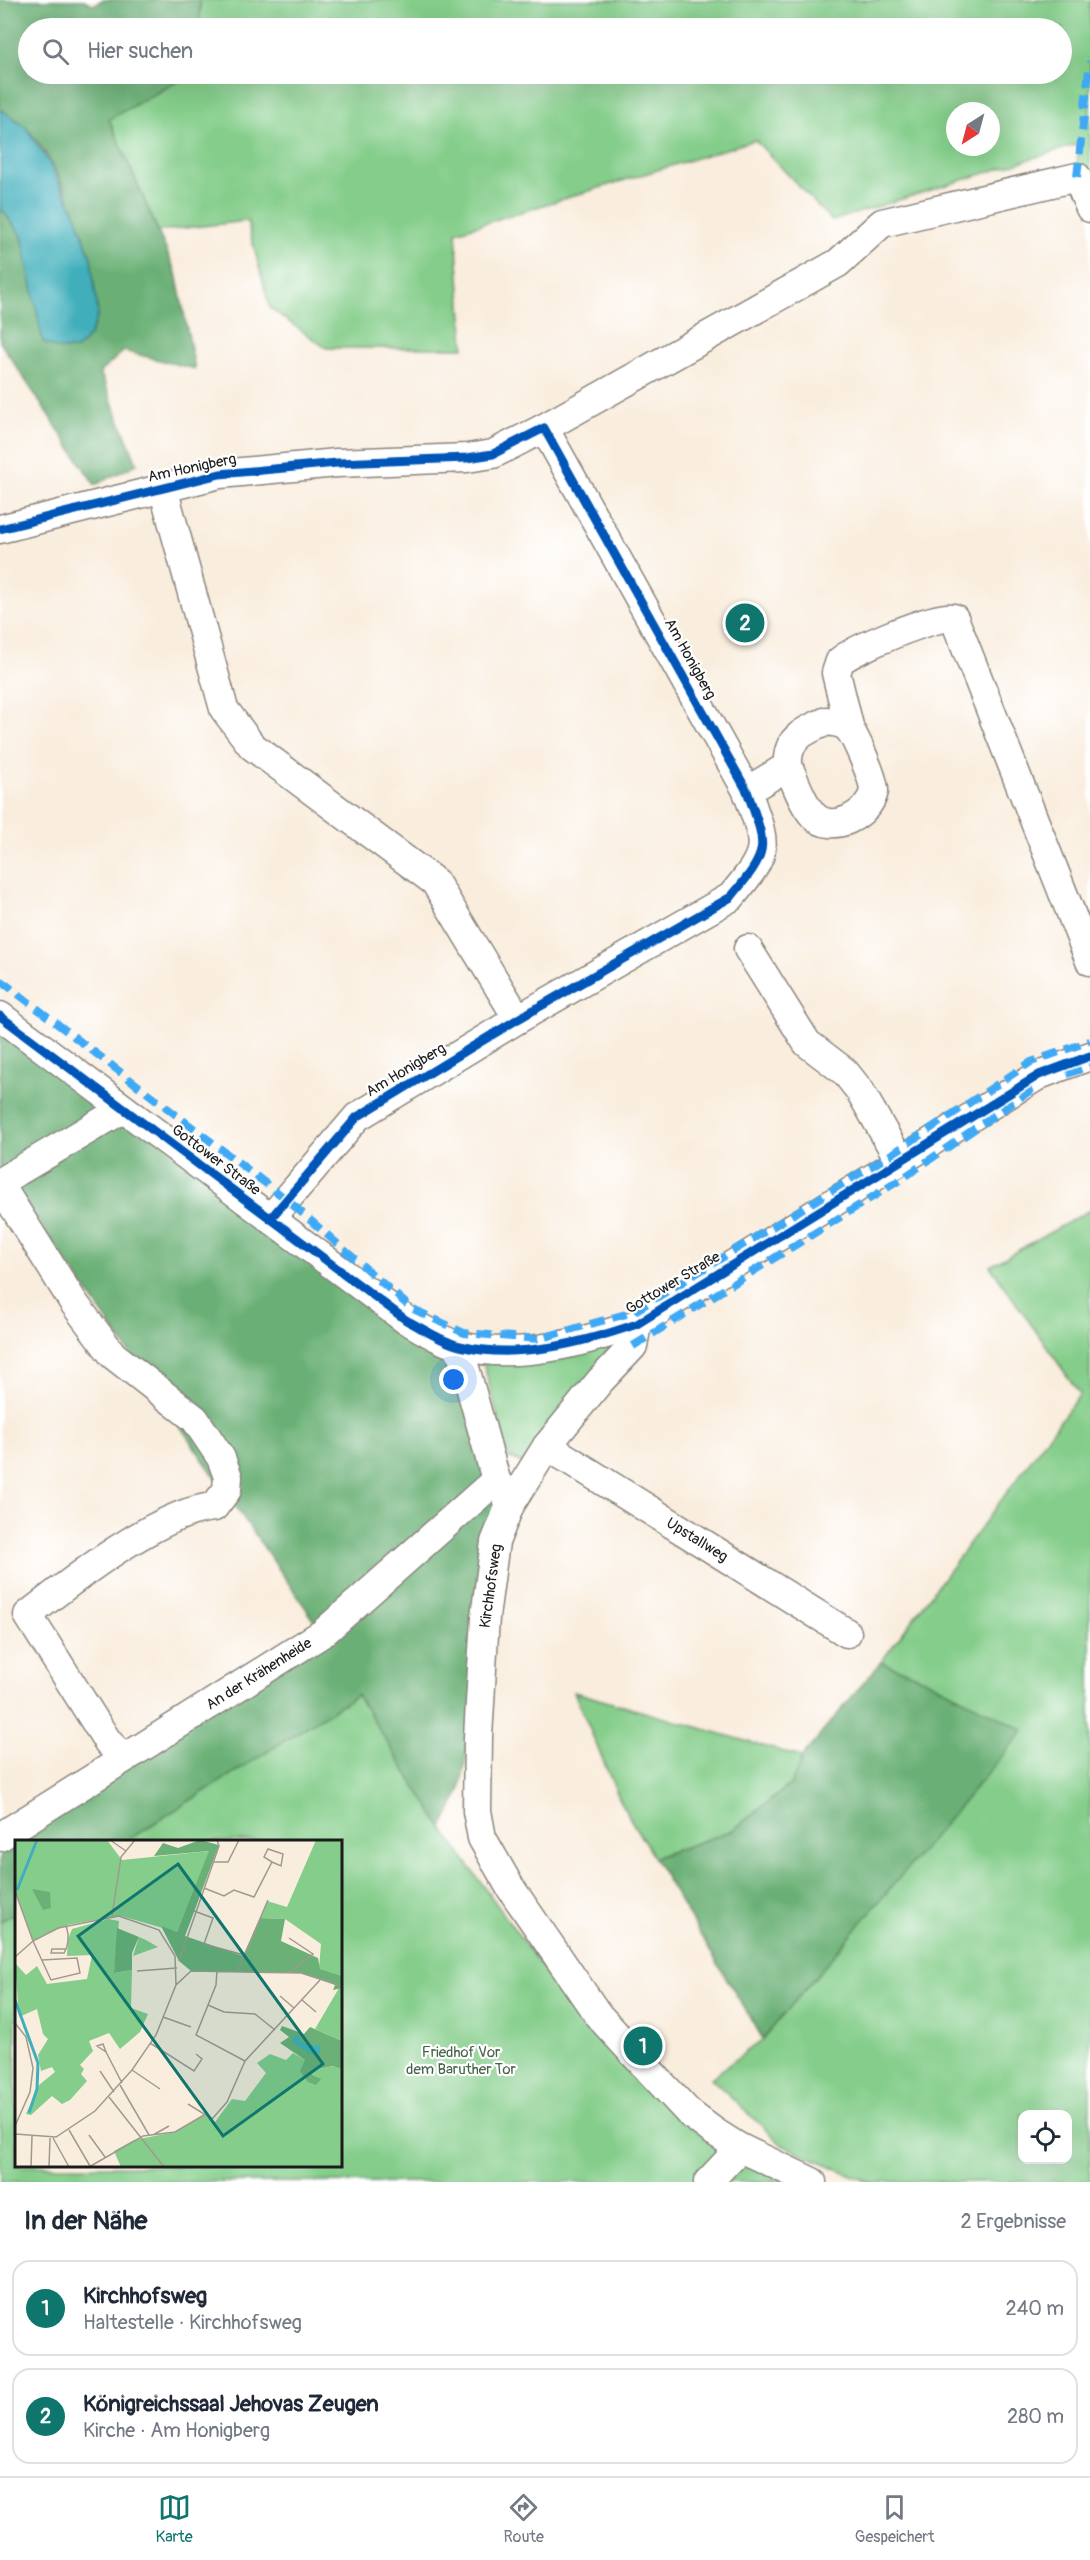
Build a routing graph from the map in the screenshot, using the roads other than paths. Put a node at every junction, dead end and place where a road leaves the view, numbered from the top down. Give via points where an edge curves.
1 (1090, 208) edge
2 (544, 428) junction
3 (163, 488) junction
4 (0, 529) edge
5 (850, 730) junction
6 (788, 766) junction
7 (747, 791) junction
8 (748, 949) dead end
9 (1090, 960) edge
10 (0, 1016) edge
11 (518, 1019) junction
12 (1090, 1056) edge
13 (123, 1109) junction
14 (900, 1161) junction
15 (0, 1184) edge
16 (270, 1219) junction
17 (637, 1324) junction
18 (459, 1346) junction
19 (547, 1446) junction
20 (496, 1480) junction
21 (510, 1505) junction
22 (847, 1633) dead end
23 (124, 1758) junction
24 (0, 1837) edge
25 (740, 2148) junction
26 (708, 2182) edge
27 (812, 2182) edge

1 - 2 street via 1077,177 882,223 838,263
2 - 3 street, Am Honigberg via 484,455 220,474
2 - 7 street, Am Honigberg
3 - 4 street, Am Honigberg
3 - 11 street, Am Honigberg via 224,709 252,746 435,882
5 - 6 street via 827,721 801,733 788,753
5 - 6 street via 874,783 872,798 861,812 831,825 815,817
5 - 9 street via 836,673 840,661 930,621 954,618
6 - 7 street
7 - 11 street, Am Honigberg via 764,839 756,867 731,897
8 - 14 street via 807,1043 845,1072 860,1091
10 - 13 street, Gottower Straße
11 - 16 street, Am Honigberg via 357,1117
12 - 14 street, Gottower Straße via 1039,1075
13 - 15 street
13 - 16 street, Gottower Straße
14 - 17 street, Gottower Straße
15 - 23 street via 74,1304 113,1355 195,1419 221,1458 228,1477 227,1490 214,1507 186,1513 87,1568 28,1615 108,1742
16 - 18 street, Gottower Straße via 406,1320
17 - 18 street, Gottower Straße via 540,1350
17 - 19 street, Kirchhofsweg via 633,1346
18 - 20 street
19 - 21 street, Kirchhofsweg
19 - 22 street, Upstallweg
20 - 21 street
20 - 23 street, An der Krähenheide via 323,1633
21 - 25 street, Kirchhofsweg via 495,1542 485,1617 477,1758 477,1811 483,1838 510,1887 598,2015 689,2113
23 - 24 street, An der Krähenheide
25 - 26 street
25 - 27 street, Kirchhofsweg

